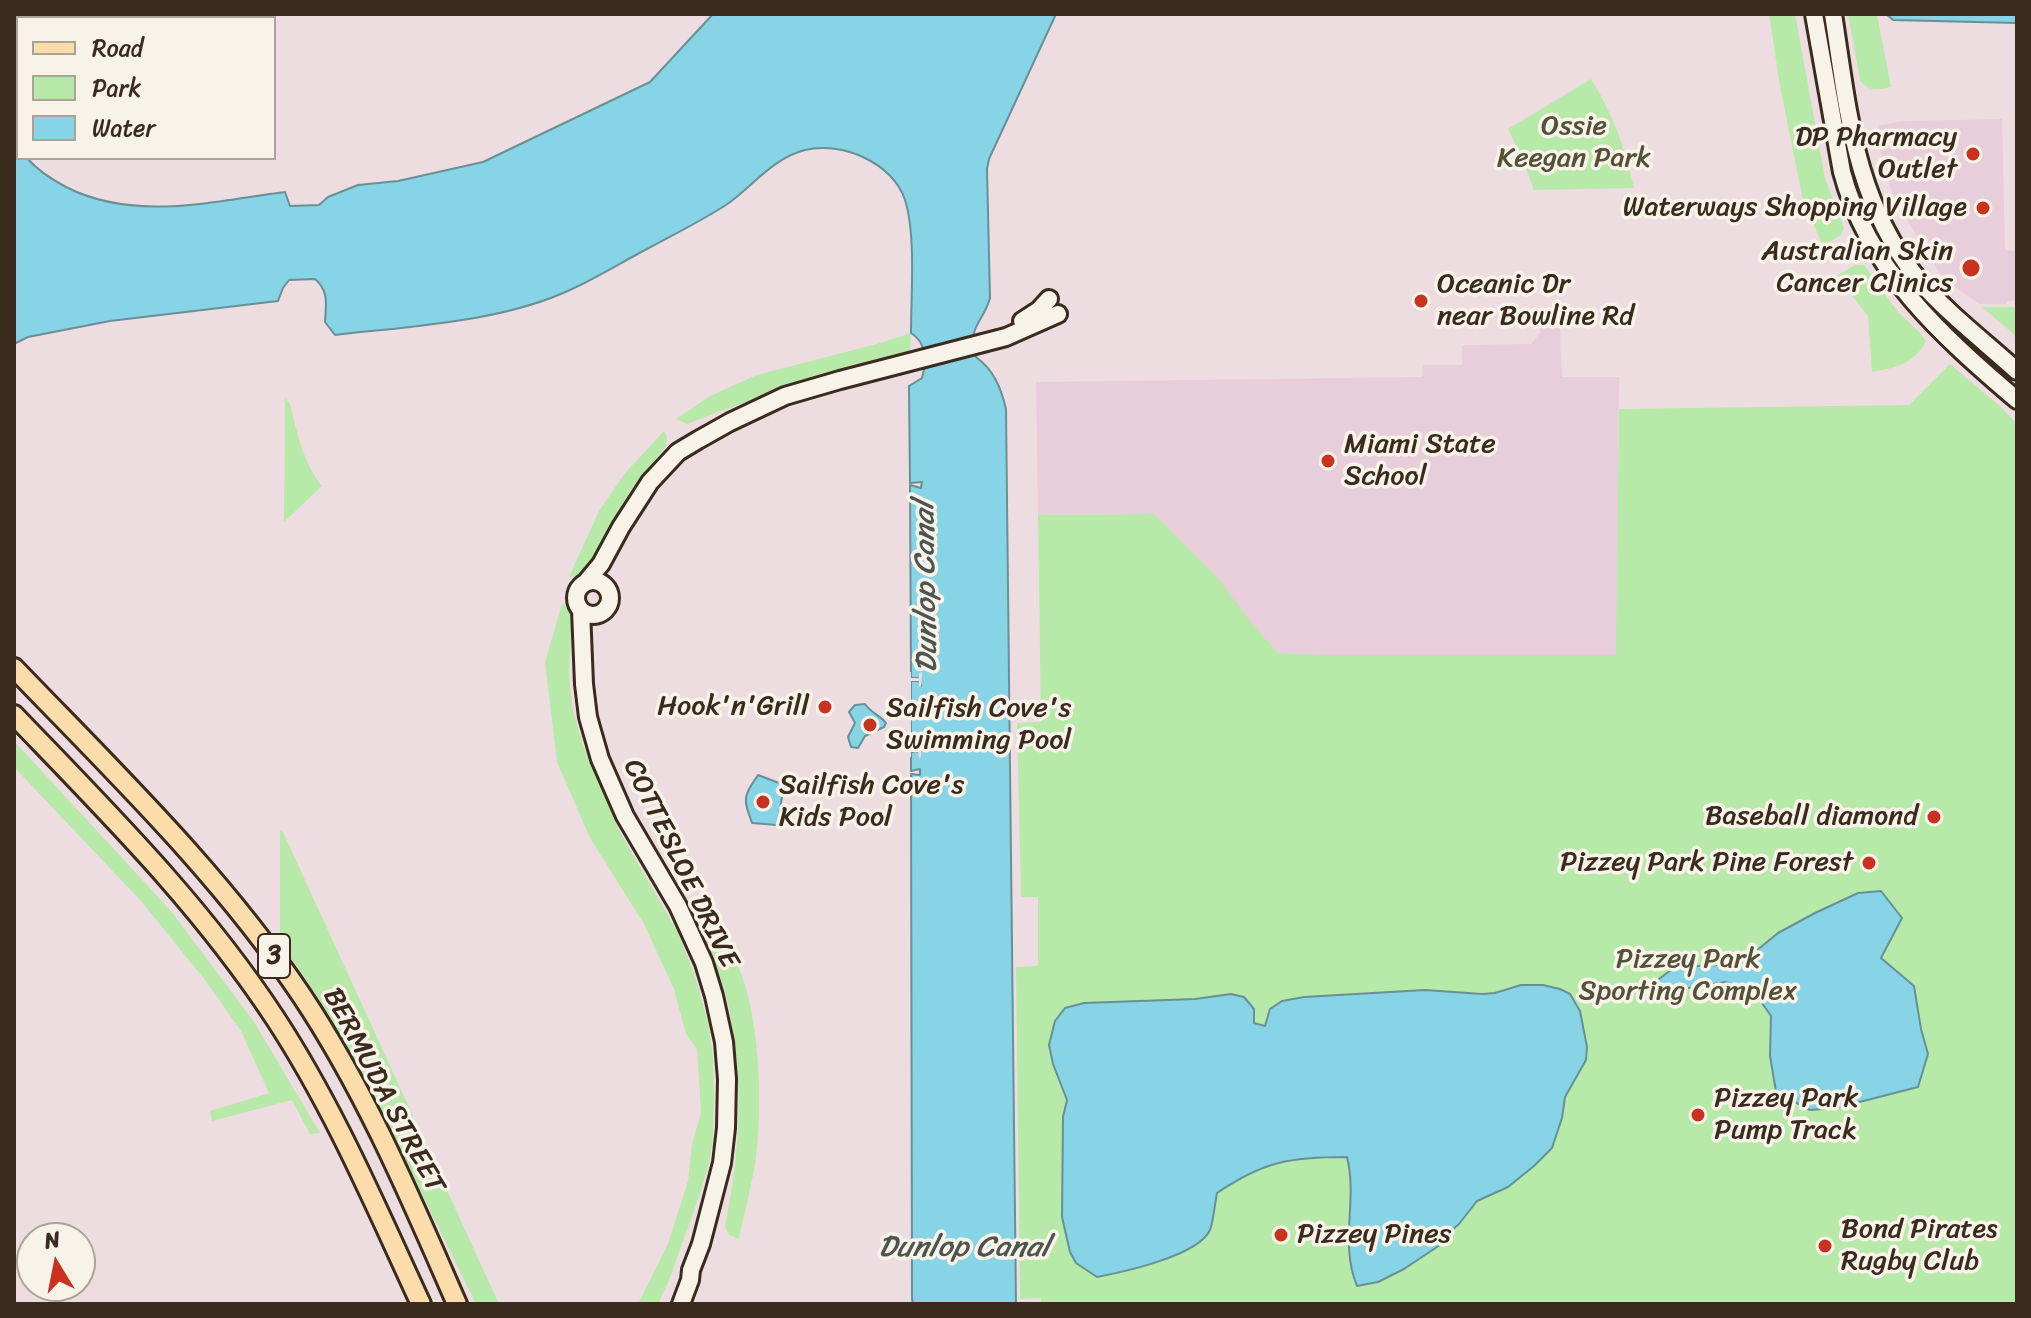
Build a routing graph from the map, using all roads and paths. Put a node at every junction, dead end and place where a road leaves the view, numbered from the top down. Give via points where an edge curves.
1 (1814, 14) edge
2 (1833, 14) edge
3 (1049, 299) dead end
4 (1058, 314) dead end
5 (986, 342) junction
6 (2017, 371) edge
7 (2017, 400) edge
8 (615, 538) junction
9 (586, 582) junction
10 (607, 587) junction
11 (581, 610) junction
12 (600, 614) junction
13 (14, 668) edge
14 (584, 670) junction
15 (14, 715) edge
16 (691, 1270) junction
17 (421, 1304) edge
18 (457, 1304) edge
19 (671, 1304) edge
20 (681, 1304) edge

1 - 7 main road via 1848,195 1870,240 1915,304
2 - 6 main road via 1858,162 1875,209 1895,247 1933,295
3 - 5 main road
4 - 5 main road
5 - 8 main road via 785,396 730,422 678,452 632,508
8 - 9 main road
8 - 10 main road
9 - 10 main road
9 - 11 main road via 576,595
10 - 12 main road via 610,604
11 - 12 main road
11 - 14 main road, COTTESLOE DRIVE
12 - 14 main road, COTTESLOE DRIVE
13 - 18 main road, BERMUDA STREET / 3 via 189,851 278,961 357,1089
14 - 16 main road, COTTESLOE DRIVE via 588,717 600,759 704,963 724,1042 722,1163
15 - 17 main road, BERMUDA STREET / 3 via 173,882 247,977 331,1113
16 - 19 main road, COTTESLOE DRIVE
16 - 20 main road, COTTESLOE DRIVE

